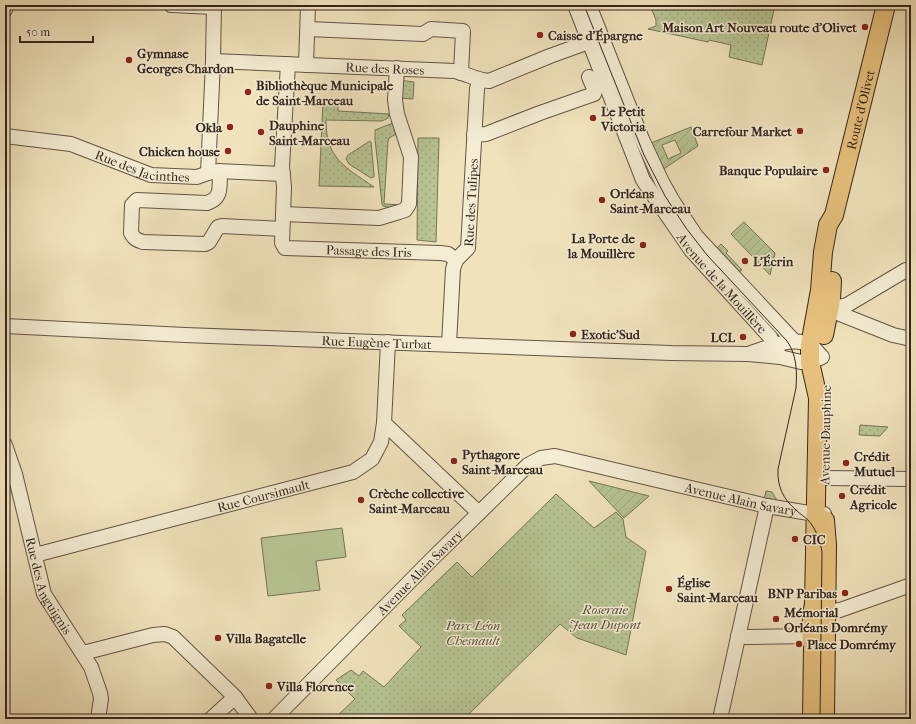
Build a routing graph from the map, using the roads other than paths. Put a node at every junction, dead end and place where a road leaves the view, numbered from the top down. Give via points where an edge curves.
1 (6, 5) edge
2 (171, 5) edge
3 (308, 5) edge
4 (575, 5) edge
5 (589, 5) edge
6 (886, 5) edge
7 (214, 6) edge
8 (5, 10) edge
9 (308, 29) junction
10 (592, 32) junction
11 (213, 61) junction
12 (288, 64) junction
13 (306, 65) junction
14 (397, 68) junction
15 (461, 73) junction
16 (589, 77) dead end
17 (479, 80) junction
18 (474, 135) junction
19 (5, 136) edge
20 (214, 172) junction
21 (283, 174) junction
22 (662, 182) junction
23 (650, 189) junction
24 (283, 214) junction
25 (834, 215) junction
26 (282, 236) junction
27 (456, 260) junction
28 (911, 271) edge
29 (820, 290) junction
30 (829, 309) junction
31 (5, 326) edge
32 (911, 339) edge
33 (388, 342) junction
34 (450, 344) junction
35 (777, 351) junction
36 (809, 351) junction
37 (384, 423) junction
38 (5, 445) edge
39 (824, 478) junction
40 (911, 479) edge
41 (767, 506) junction
42 (479, 513) junction
43 (820, 514) junction
44 (34, 555) junction
45 (911, 585) edge
46 (826, 612) junction
47 (738, 636) junction
48 (811, 636) junction
49 (83, 653) junction
50 (235, 697) junction
51 (98, 719) edge
52 (211, 719) edge
53 (250, 719) edge
54 (274, 719) edge
55 (720, 719) edge
56 (812, 719) edge
57 (825, 719) edge

1 - 8 street
2 - 7 street
3 - 9 street
4 - 10 street, Avenue de la Mouillère
5 - 10 street, Avenue de la Mouillère
6 - 25 main road, Route d'Olivet
7 - 11 street
9 - 13 street
9 - 15 street via 423,34 431,29 463,31
10 - 17 street, Rue des Roses via 576,36 550,56 489,81
10 - 22 street, Avenue de la Mouillère
10 - 23 street, Avenue de la Mouillère via 639,170
11 - 12 street, Rue des Roses
11 - 20 street
12 - 13 street, Rue des Roses
12 - 21 street
13 - 14 street, Rue des Roses
14 - 15 street, Rue des Roses
14 - 24 street via 395,100 411,157 409,204 405,210 379,218
15 - 17 street, Rue des Roses
16 - 18 street via 594,94 486,134
17 - 18 street, Rue des Tulipes
18 - 27 street, Rue des Tulipes via 468,248
19 - 20 street, Rue des Jacinthes via 71,144 151,175 197,177
20 - 21 street, Rue des Jacinthes
20 - 26 street via 219,193 214,201 207,203 137,200 132,205 133,237 143,242 205,244 211,239 215,229 222,226
21 - 24 street
22 - 23 street
22 - 36 street, Avenue de la Mouillère via 696,236
23 - 35 street, Avenue de la Mouillère via 691,250 770,337
24 - 26 street
25 - 29 main road, Route d'Olivet via 828,225
25 - 30 main road, Route d'Olivet
26 - 27 street, Passage des Iris via 285,248 440,253 448,254
27 - 34 street, Rue des Tulipes via 452,276
28 - 30 street via 906,270 847,304
29 - 30 street, Route d'Olivet via 822,304 824,308
29 - 36 main road, Route d'Olivet
30 - 32 street via 894,335
30 - 36 main road, Route d'Olivet via 821,346
31 - 33 street, Rue Eugène Turbat
33 - 34 street, Rue Eugène Turbat
33 - 37 street, Rue Coursimault
34 - 35 street, Rue Eugène Turbat via 671,353 748,354
35 - 36 street, Rue Eugène Turbat via 787,341
35 - 36 street via 802,362
36 - 39 main road, Avenue Dauphine via 826,383
36 - 43 main road, Avenue Dauphine via 818,398
37 - 42 street
37 - 44 street, Rue Coursimault via 381,442 372,459 353,472
38 - 44 street, Rue des Anguignis via 15,474
39 - 40 street
39 - 43 main road, Avenue Dauphine
41 - 42 street, Avenue Alain Savary via 555,456 541,458 528,465
41 - 43 street, Avenue Alain Savary
41 - 47 street
42 - 54 street, Avenue Alain Savary
43 - 46 main road, Avenue Dauphine via 827,545
43 - 48 main road, Avenue Dauphine
44 - 49 street, Rue des Anguignis via 44,594
45 - 46 street via 840,610
46 - 57 main road, Avenue Dauphine
47 - 48 street
47 - 55 street
48 - 56 main road, Avenue Dauphine
49 - 50 street via 165,634 173,637
49 - 51 street, Rue des Anguignis via 99,689 101,699
50 - 52 street
50 - 53 street

